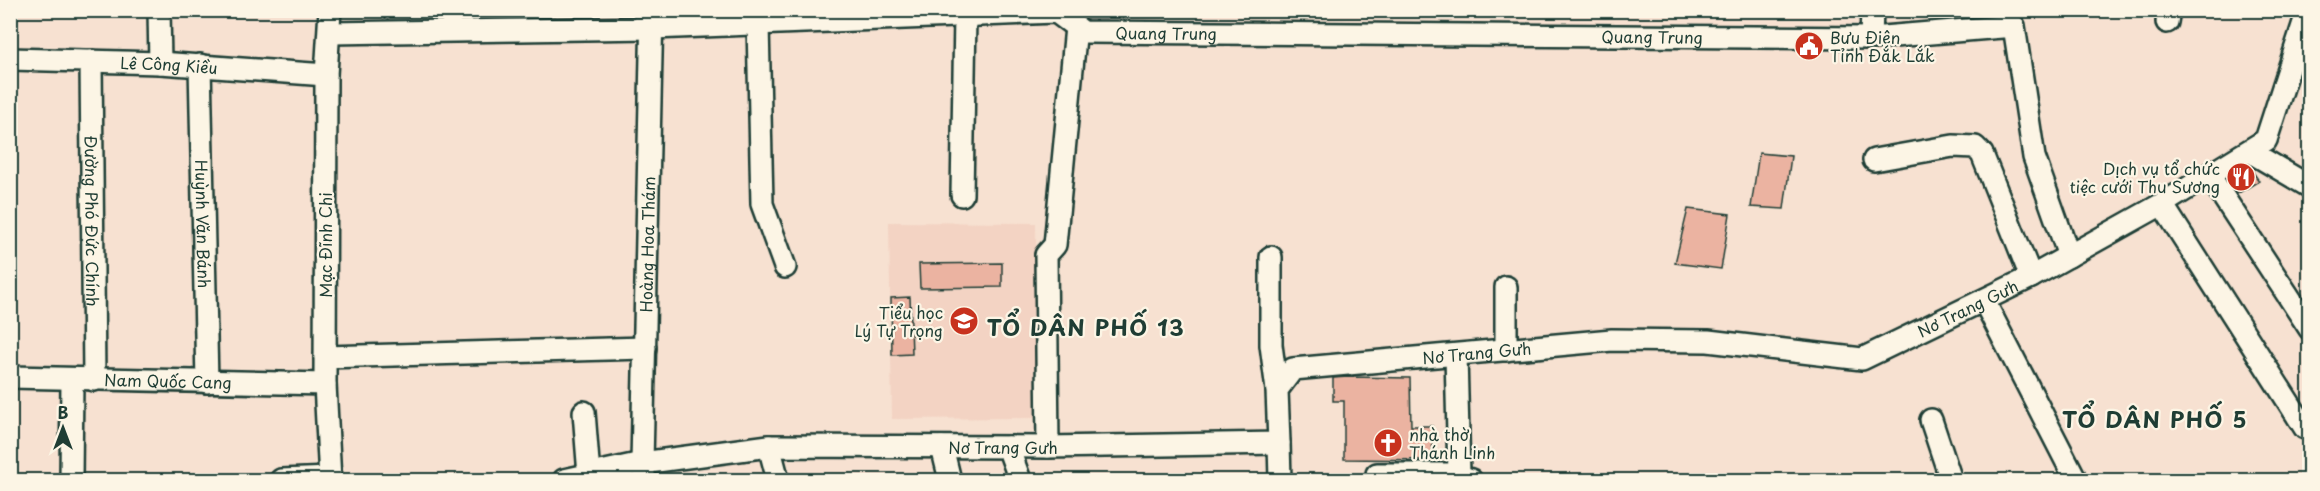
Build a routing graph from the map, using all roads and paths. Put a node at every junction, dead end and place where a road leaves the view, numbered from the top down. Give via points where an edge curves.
1 (159, 10) edge
2 (330, 10) edge
3 (1872, 10) edge
4 (2308, 10) edge
5 (1056, 11) edge
6 (965, 16) junction
7 (652, 19) edge
8 (758, 24) junction
9 (1076, 27) junction
10 (331, 33) junction
11 (1871, 38) junction
12 (10, 58) edge
13 (91, 61) junction
14 (160, 63) junction
15 (200, 65) junction
16 (326, 75) junction
17 (2249, 151) junction
18 (1874, 160) dead end
19 (2209, 175) junction
20 (2310, 187) edge
21 (962, 195) dead end
22 (2162, 204) junction
23 (2069, 256) junction
24 (1271, 257) dead end
25 (784, 267) dead end
26 (2031, 277) junction
27 (1506, 287) dead end
28 (1983, 301) junction
29 (2310, 329) edge
30 (645, 348) junction
31 (1506, 350) junction
32 (1456, 354) junction
33 (325, 357) junction
34 (10, 377) edge
35 (72, 380) junction
36 (94, 380) junction
37 (207, 382) junction
38 (325, 384) junction
39 (1277, 390) junction
40 (584, 412) dead end
41 (1931, 420) dead end
42 (2310, 425) edge
43 (1279, 443) junction
44 (769, 446) junction
45 (942, 447) junction
46 (1008, 447) junction
47 (1048, 447) junction
48 (644, 472) edge
49 (1377, 474) dead end
50 (589, 475) junction
51 (1465, 478) edge
52 (330, 479) edge
53 (71, 480) edge
54 (280, 480) edge
55 (564, 480) edge
56 (778, 480) edge
57 (950, 480) edge
58 (1020, 480) edge
59 (1280, 480) edge
60 (1951, 480) edge
61 (2076, 480) edge

1 - 14 street
2 - 10 street, Mạc Đĩnh Chi
3 - 11 street
4 - 17 street, Nơ Trang Gưh via 2266,140
5 - 6 street, Quang Trung
5 - 9 street, Quang Trung
6 - 8 street, Quang Trung
6 - 21 street
7 - 8 street, Quang Trung
7 - 10 street, Quang Trung
7 - 30 street, Hoàng Hoa Thám
8 - 25 street via 762,204
9 - 11 street, Quang Trung via 1083,32
9 - 47 street via 1054,245 1046,255
10 - 16 street, Mạc Đĩnh Chi
11 - 23 street, Quang Trung via 2014,26 2034,157
12 - 13 street, Lê Công Kiều
13 - 14 street, Lê Công Kiều
13 - 36 street, Đường Phó Đức Chính
14 - 15 street, Lê Công Kiều
15 - 16 street, Lê Công Kiều
15 - 37 street, Huỳnh Văn Bánh
16 - 33 street, Mạc Đĩnh Chi
17 - 19 street, Nơ Trang Gưh
17 - 20 street
18 - 26 street via 1953,146 1975,147 1982,154
19 - 22 street, Nơ Trang Gưh
19 - 29 street
22 - 23 street, Nơ Trang Gưh
22 - 42 street via 2305,428
23 - 26 street, Nơ Trang Gưh
24 - 39 street via 1271,345
26 - 28 street, Nơ Trang Gưh
27 - 31 street
28 - 31 street, Nơ Trang Gưh via 1862,359 1708,341 1612,340
28 - 61 street
30 - 33 street
30 - 48 street, Hoàng Hoa Thám
31 - 32 street, Nơ Trang Gưh
32 - 39 street, Nơ Trang Gưh via 1293,369
32 - 51 street
33 - 38 street, Mạc Đĩnh Chi
34 - 35 street, Nam Quốc Cang
35 - 36 street, Nam Quốc Cang
35 - 53 street
36 - 37 street, Nam Quốc Cang
37 - 38 street, Nam Quốc Cang
38 - 52 street, Mạc Đĩnh Chi
39 - 43 street
40 - 50 street
41 - 60 street
43 - 47 street, Nơ Trang Gưh
43 - 59 street
44 - 45 street, Nơ Trang Gưh
44 - 48 street, Nơ Trang Gưh
44 - 56 street
45 - 46 street, Nơ Trang Gưh
45 - 57 street
46 - 47 street, Nơ Trang Gưh
46 - 58 street
48 - 50 street, Nơ Trang Gưh
49 - 51 street
50 - 55 street, Nơ Trang Gưh
52 - 54 street

